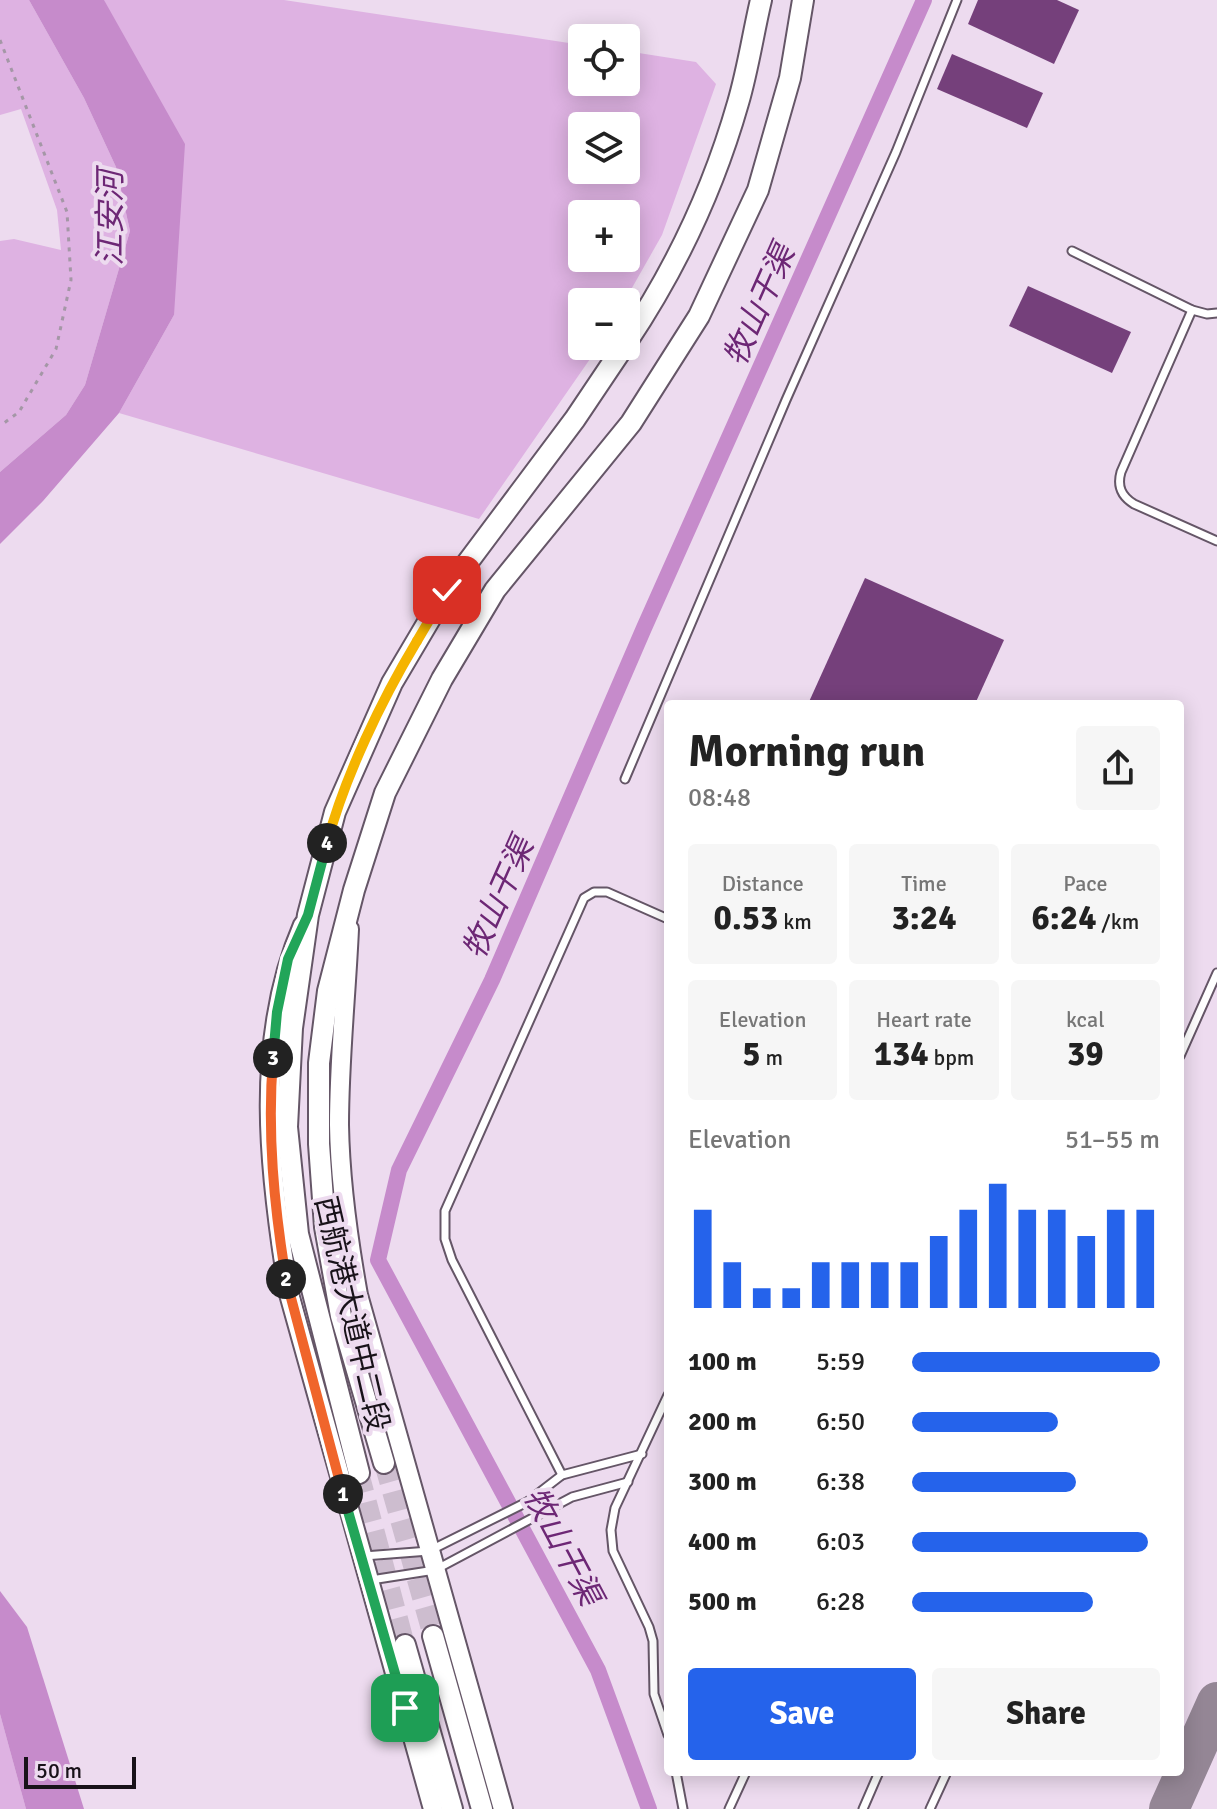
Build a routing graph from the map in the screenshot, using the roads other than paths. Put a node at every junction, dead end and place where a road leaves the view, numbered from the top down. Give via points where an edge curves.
1 (761, 0) edge
2 (803, 0) edge
3 (957, 0) edge
4 (1072, 251) dead end
5 (1192, 310) junction
6 (1217, 313) edge
7 (640, 322) edge
8 (615, 360) edge
9 (1217, 541) edge
10 (625, 779) dead end
11 (350, 902) junction
12 (308, 915) junction
13 (664, 917) edge
14 (1217, 973) edge
15 (1184, 1047) edge
16 (664, 1404) edge
17 (642, 1454) junction
18 (384, 1463) tunnel mouth
19 (359, 1473) tunnel mouth
20 (562, 1475) junction
21 (628, 1482) junction
22 (429, 1551) junction
23 (360, 1556) junction
24 (435, 1570) junction
25 (368, 1581) junction
26 (433, 1636) tunnel mouth
27 (405, 1645) tunnel mouth
28 (664, 1723) edge
29 (677, 1776) edge
30 (744, 1776) edge
31 (877, 1776) edge
32 (945, 1776) edge
33 (433, 1809) edge
34 (452, 1809) edge
35 (482, 1809) edge
36 (503, 1809) edge
37 (683, 1809) edge
38 (729, 1809) edge
39 (863, 1809) edge
40 (930, 1809) edge

1 - 7 main road, 西航港大道中二段 via 738,103 699,211
2 - 11 main road, 西航港大道中二段 via 790,78 758,190 699,316 631,423 495,590 449,666 385,793
3 - 10 lane
4 - 5 lane
5 - 6 lane
5 - 9 lane via 1119,485 1134,504
8 - 12 main road, 西航港大道中二段 via 447,590 392,683 335,812
11 - 18 main road, 西航港大道中二段 via 328,991 319,1063 319,1144 325,1227 341,1316
11 - 22 street via 339,1126 348,1239 358,1295
12 - 19 main road, 西航港大道中二段 via 292,1028 287,1127 298,1234
12 - 23 street via 288,959 277,1012 270,1146 289,1294
13 - 20 lane via 607,892 584,898 445,1211 452,1260
14 - 15 lane
16 - 17 lane
17 - 20 lane
17 - 21 lane
20 - 22 lane via 527,1502
21 - 24 lane via 572,1497
21 - 28 lane via 611,1521 612,1543 649,1627 654,1694
22 - 23 lane
22 - 24 street
23 - 25 street
24 - 25 lane
24 - 36 street
25 - 33 street
26 - 35 main road
27 - 34 main road
29 - 37 lane
30 - 38 lane
31 - 39 lane
32 - 40 lane

